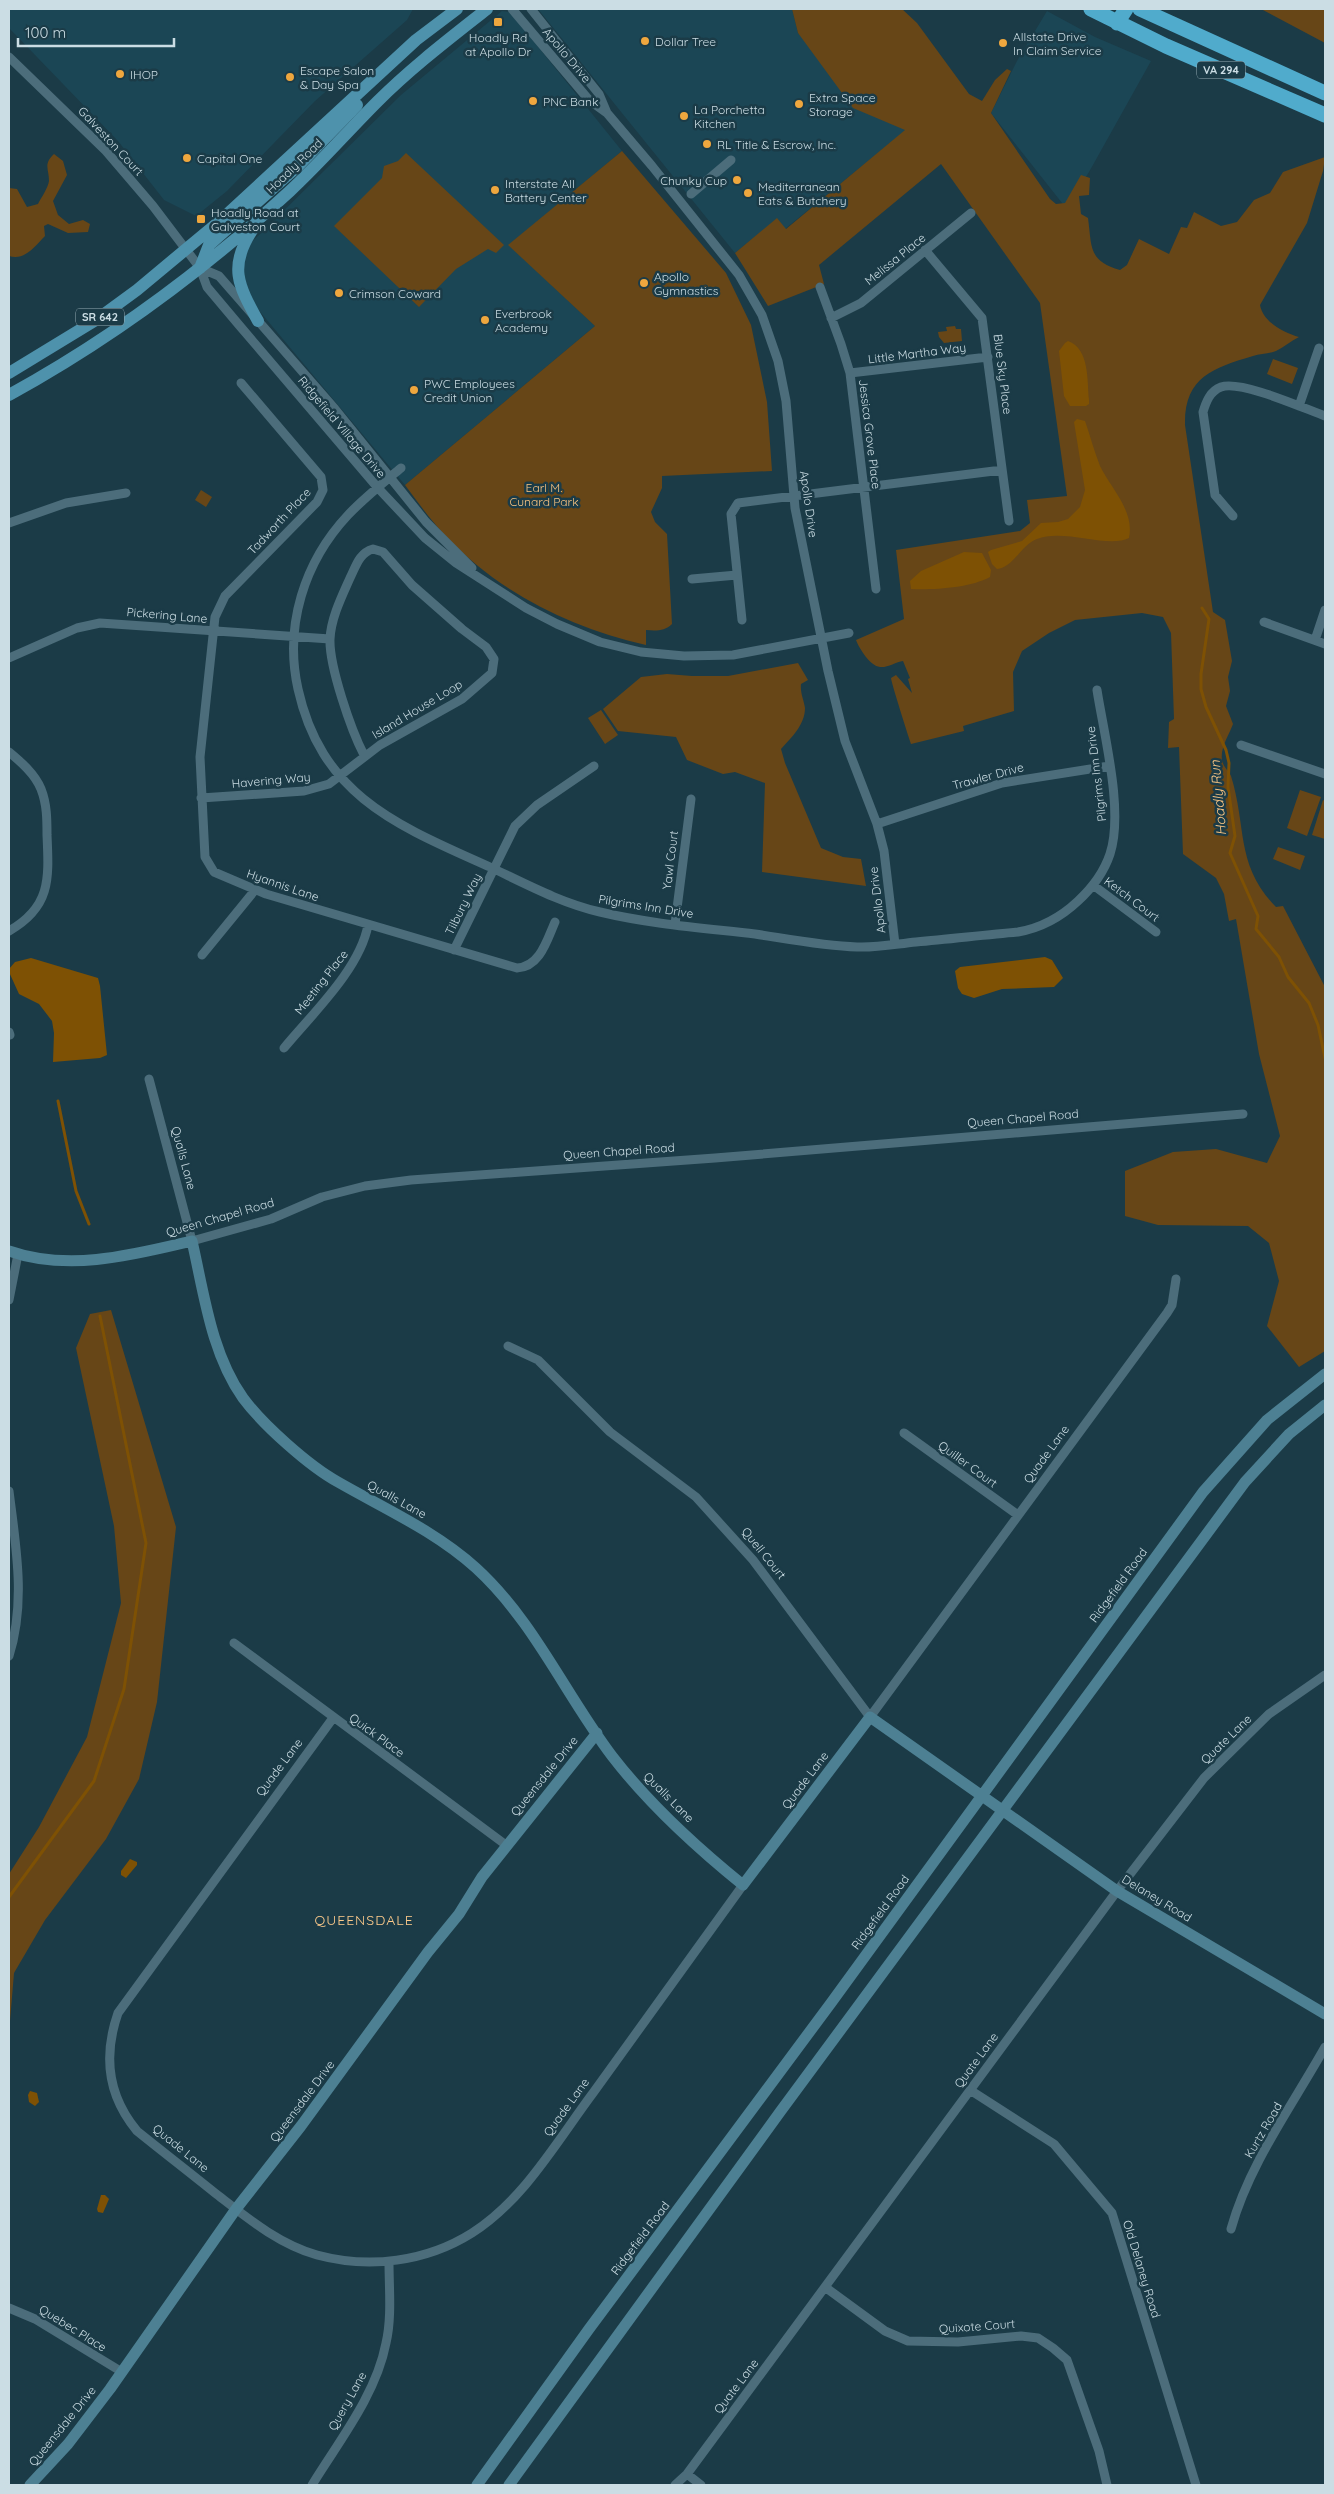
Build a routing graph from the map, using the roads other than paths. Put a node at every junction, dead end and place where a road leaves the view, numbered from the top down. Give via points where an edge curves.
1 (456, 9) edge
2 (487, 9) edge
3 (512, 9) edge
4 (531, 9) edge
5 (1091, 9) edge
6 (1126, 9) edge
7 (1140, 9) edge
8 (1117, 23) junction
9 (9, 57) edge
10 (388, 65) junction
11 (1325, 92) edge
12 (607, 113) junction
13 (1325, 116) edge
14 (731, 160) dead end
15 (691, 194) dead end
16 (971, 213) dead end
17 (262, 216) junction
18 (185, 250) junction
19 (925, 250) junction
20 (200, 268) junction
21 (820, 287) dead end
22 (831, 318) junction
23 (258, 320) junction
24 (1319, 348) dead end
25 (988, 356) junction
26 (9, 373) edge
27 (850, 373) junction
28 (241, 383) dead end
29 (9, 395) edge
30 (1299, 406) junction
31 (1325, 416) edge
32 (401, 468) dead end
33 (1002, 470) junction
34 (390, 477) junction
35 (378, 488) junction
36 (864, 488) junction
37 (126, 493) dead end
38 (793, 497) junction
39 (1233, 516) dead end
40 (1009, 520) dead end
41 (9, 523) edge
42 (737, 575) junction
43 (692, 579) dead end
44 (487, 582) junction
45 (876, 589) dead end
46 (1325, 610) edge
47 (742, 620) dead end
48 (1264, 622) dead end
49 (214, 632) junction
50 (848, 633) dead end
51 (293, 637) junction
52 (330, 639) junction
53 (822, 639) junction
54 (1315, 640) junction
55 (1325, 644) edge
56 (9, 658) edge
57 (1097, 690) dead end
58 (1241, 745) dead end
59 (9, 752) edge
60 (364, 755) junction
61 (594, 766) dead end
62 (1109, 766) junction
63 (1325, 774) edge
64 (340, 777) junction
65 (201, 798) junction
66 (691, 799) dead end
67 (876, 824) junction
68 (494, 869) junction
69 (1093, 885) junction
70 (255, 890) junction
71 (555, 922) dead end
72 (675, 924) junction
73 (368, 925) junction
74 (9, 931) edge
75 (1156, 932) dead end
76 (895, 944) junction
77 (454, 950) junction
78 (202, 955) dead end
79 (284, 1048) dead end
80 (149, 1079) dead end
81 (1243, 1114) dead end
82 (192, 1240) junction
83 (13, 1253) edge
84 (1176, 1279) dead end
85 (9, 1300) edge
86 (508, 1346) dead end
87 (1325, 1374) edge
88 (1325, 1405) edge
89 (904, 1433) dead end
90 (9, 1491) edge
91 (1018, 1515) junction
92 (234, 1643) dead end
93 (9, 1656) edge
94 (1325, 1675) edge
95 (870, 1717) junction
96 (333, 1718) junction
97 (597, 1733) junction
98 (981, 1795) junction
99 (1002, 1810) junction
100 (506, 1845) junction
101 (743, 1885) junction
102 (1117, 1891) junction
103 (1325, 2014) edge
104 (1325, 2047) edge
105 (970, 2090) junction
106 (236, 2209) junction
107 (1232, 2229) dead end
108 (389, 2262) junction
109 (825, 2287) junction
110 (9, 2308) edge
111 (122, 2372) junction
112 (687, 2474) junction
113 (30, 2485) edge
114 (312, 2485) edge
115 (477, 2485) edge
116 (509, 2485) edge
117 (675, 2485) edge
118 (701, 2485) edge
119 (1108, 2485) edge
120 (1196, 2485) edge

1 - 10 main road, Hoadly Road / SR 642
2 - 17 main road, Hoadly Road / SR 642 via 404,77
3 - 12 street, Apollo Drive via 589,100
4 - 12 street, Apollo Drive via 599,94
5 - 8 highway, VA 294
6 - 8 highway
7 - 11 highway, VA 294
8 - 13 highway, VA 294
9 - 18 street, Galveston Court via 106,151
10 - 18 main road, Hoadly Road / SR 642
10 - 20 main road via 374,87 298,166 209,245
12 - 38 street, Apollo Drive via 739,275 762,315 778,361 786,401
14 - 15 street
16 - 19 street, Melissa Place
17 - 20 main road, Hoadly Road / SR 642
17 - 23 main road via 242,247 237,268 241,289
18 - 20 street, Ridgefield Village Drive
18 - 26 main road, Hoadly Road / SR 642 via 96,320
19 - 22 street, Melissa Place via 861,303
19 - 25 street, Blue Sky Place via 980,315
20 - 23 street, Ridgefield Village Drive via 219,276
20 - 29 main road, Hoadly Road / SR 642 via 94,344
20 - 35 street, Ridgefield Village Drive via 207,287
21 - 22 street, Jessica Grove Place
22 - 27 street, Jessica Grove Place
23 - 34 street, Ridgefield Village Drive
24 - 30 street
25 - 27 street, Little Martha Way
25 - 33 street, Blue Sky Place
27 - 36 street, Jessica Grove Place
28 - 49 street, Tadworth Place via 321,477 323,490 317,502 225,596 215,617
30 - 31 street
30 - 39 street via 1244,387 1229,386 1219,388 1206,402 1203,412 1214,495
32 - 34 street, Pilgrims Inn Drive
33 - 36 street
33 - 40 street, Blue Sky Place
34 - 35 street, Pilgrims Inn Drive
34 - 44 street, Ridgefield Village Drive via 444,542
35 - 44 street, Ridgefield Village Drive via 441,552
35 - 51 street, Pilgrims Inn Drive via 348,515 323,547 304,588
36 - 38 street
36 - 45 street, Jessica Grove Place
37 - 41 street via 66,503
38 - 42 street via 746,501 734,507 731,514
38 - 53 street, Apollo Drive
42 - 43 street
42 - 47 street
44 - 53 street, Ridgefield Village Drive via 526,608 570,630 613,646 648,653 733,655
46 - 54 street
48 - 54 street
49 - 51 street, Pickering Lane
49 - 56 street, Pickering Lane via 88,624
49 - 65 street, Hyannis Lane via 200,757
50 - 53 street, Ridgefield Village Drive
51 - 52 street, Pickering Lane
51 - 64 street, Pilgrims Inn Drive via 296,678 306,720 317,745
52 - 60 street, Island House Loop via 350,724
52 - 60 street, Island House Loop via 347,584 361,555 373,549 383,552 417,590 486,647 494,658 492,673 462,699
53 - 67 street, Apollo Drive via 845,741
54 - 55 street
57 - 62 street, Pilgrims Inn Drive
58 - 63 street
59 - 74 street via 31,774 44,797 49,876 45,894 33,913
60 - 64 street, Island House Loop
61 - 68 street, Tilbury Way via 525,814 515,826
62 - 67 street, Trawler Drive via 992,786
62 - 69 street, Pilgrims Inn Drive via 1115,816 1113,838 1107,862
64 - 65 street, Havering Way via 317,789 304,791
64 - 68 street, Pilgrims Inn Drive via 373,808 392,820
65 - 70 street, Hyannis Lane via 208,864 223,877
66 - 72 street, Yawl Court
67 - 76 street, Apollo Drive via 886,866
68 - 72 street, Pilgrims Inn Drive via 587,909
68 - 77 street, Tilbury Way
69 - 75 street, Ketch Court
69 - 76 street, Pilgrims Inn Drive via 1066,912 1028,931
70 - 73 street, Hyannis Lane
70 - 78 street
71 - 77 street, Hyannis Lane via 536,960 524,968
72 - 76 street, Pilgrims Inn Drive via 853,947
73 - 77 street, Hyannis Lane
73 - 79 street, Meeting Place via 366,939 354,964
80 - 82 street, Qualls Lane
81 - 82 street, Queen Chapel Road via 411,1180 365,1186 322,1197 271,1219
82 - 83 street, Queen Chapel Road via 109,1259 64,1260
82 - 97 street, Qualls Lane via 214,1336 243,1398 292,1447 323,1472 421,1528 475,1567 507,1601 541,1647
83 - 85 street
84 - 91 street, Quade Lane via 1172,1305 1167,1313
86 - 95 street, Quell Court via 538,1360 610,1432 696,1497 753,1560
87 - 98 street, Ridgefield Road via 1267,1420 1214,1478
88 - 99 street via 1289,1434 1245,1482
89 - 91 street, Quiller Court
90 - 93 street via 19,1587 15,1633
91 - 95 street, Quade Lane
92 - 96 street, Quick Place
94 - 102 street, Quate Lane via 1269,1714 1204,1778
95 - 98 street, Quell Court
95 - 101 street, Quade Lane
96 - 100 street, Quick Place
96 - 106 street, Quade Lane via 168,1942 118,2013 112,2031 108,2060 110,2079 127,2119 160,2150
97 - 100 street, Queensdale Drive
97 - 101 street, Qualls Lane via 611,1755 654,1803
98 - 99 street, Delaney Road
98 - 115 street, Ridgefield Road
99 - 102 street, Delaney Road
99 - 116 street
100 - 106 street, Queensdale Drive via 459,1914
101 - 108 street, Quade Lane via 538,2168 514,2196 472,2233 446,2246
102 - 103 street, Delaney Road
102 - 105 street, Quate Lane
104 - 107 street, Kurtz Road via 1254,2170 1237,2208
105 - 109 street, Quate Lane
105 - 120 street, Old Delaney Road via 1054,2144 1112,2213
106 - 108 street, Quade Lane via 271,2235 315,2255 359,2262
106 - 111 street, Queensdale Drive
108 - 114 street, Query Lane via 390,2314 382,2361 366,2397
109 - 112 street, Quate Lane
109 - 119 street, Quixote Court via 884,2331 908,2341 958,2342 1021,2336 1038,2338 1053,2348 1067,2360
110 - 111 street, Quebec Place via 35,2319
111 - 113 street, Queensdale Drive via 68,2444
112 - 117 street, Quate Lane
112 - 118 street

